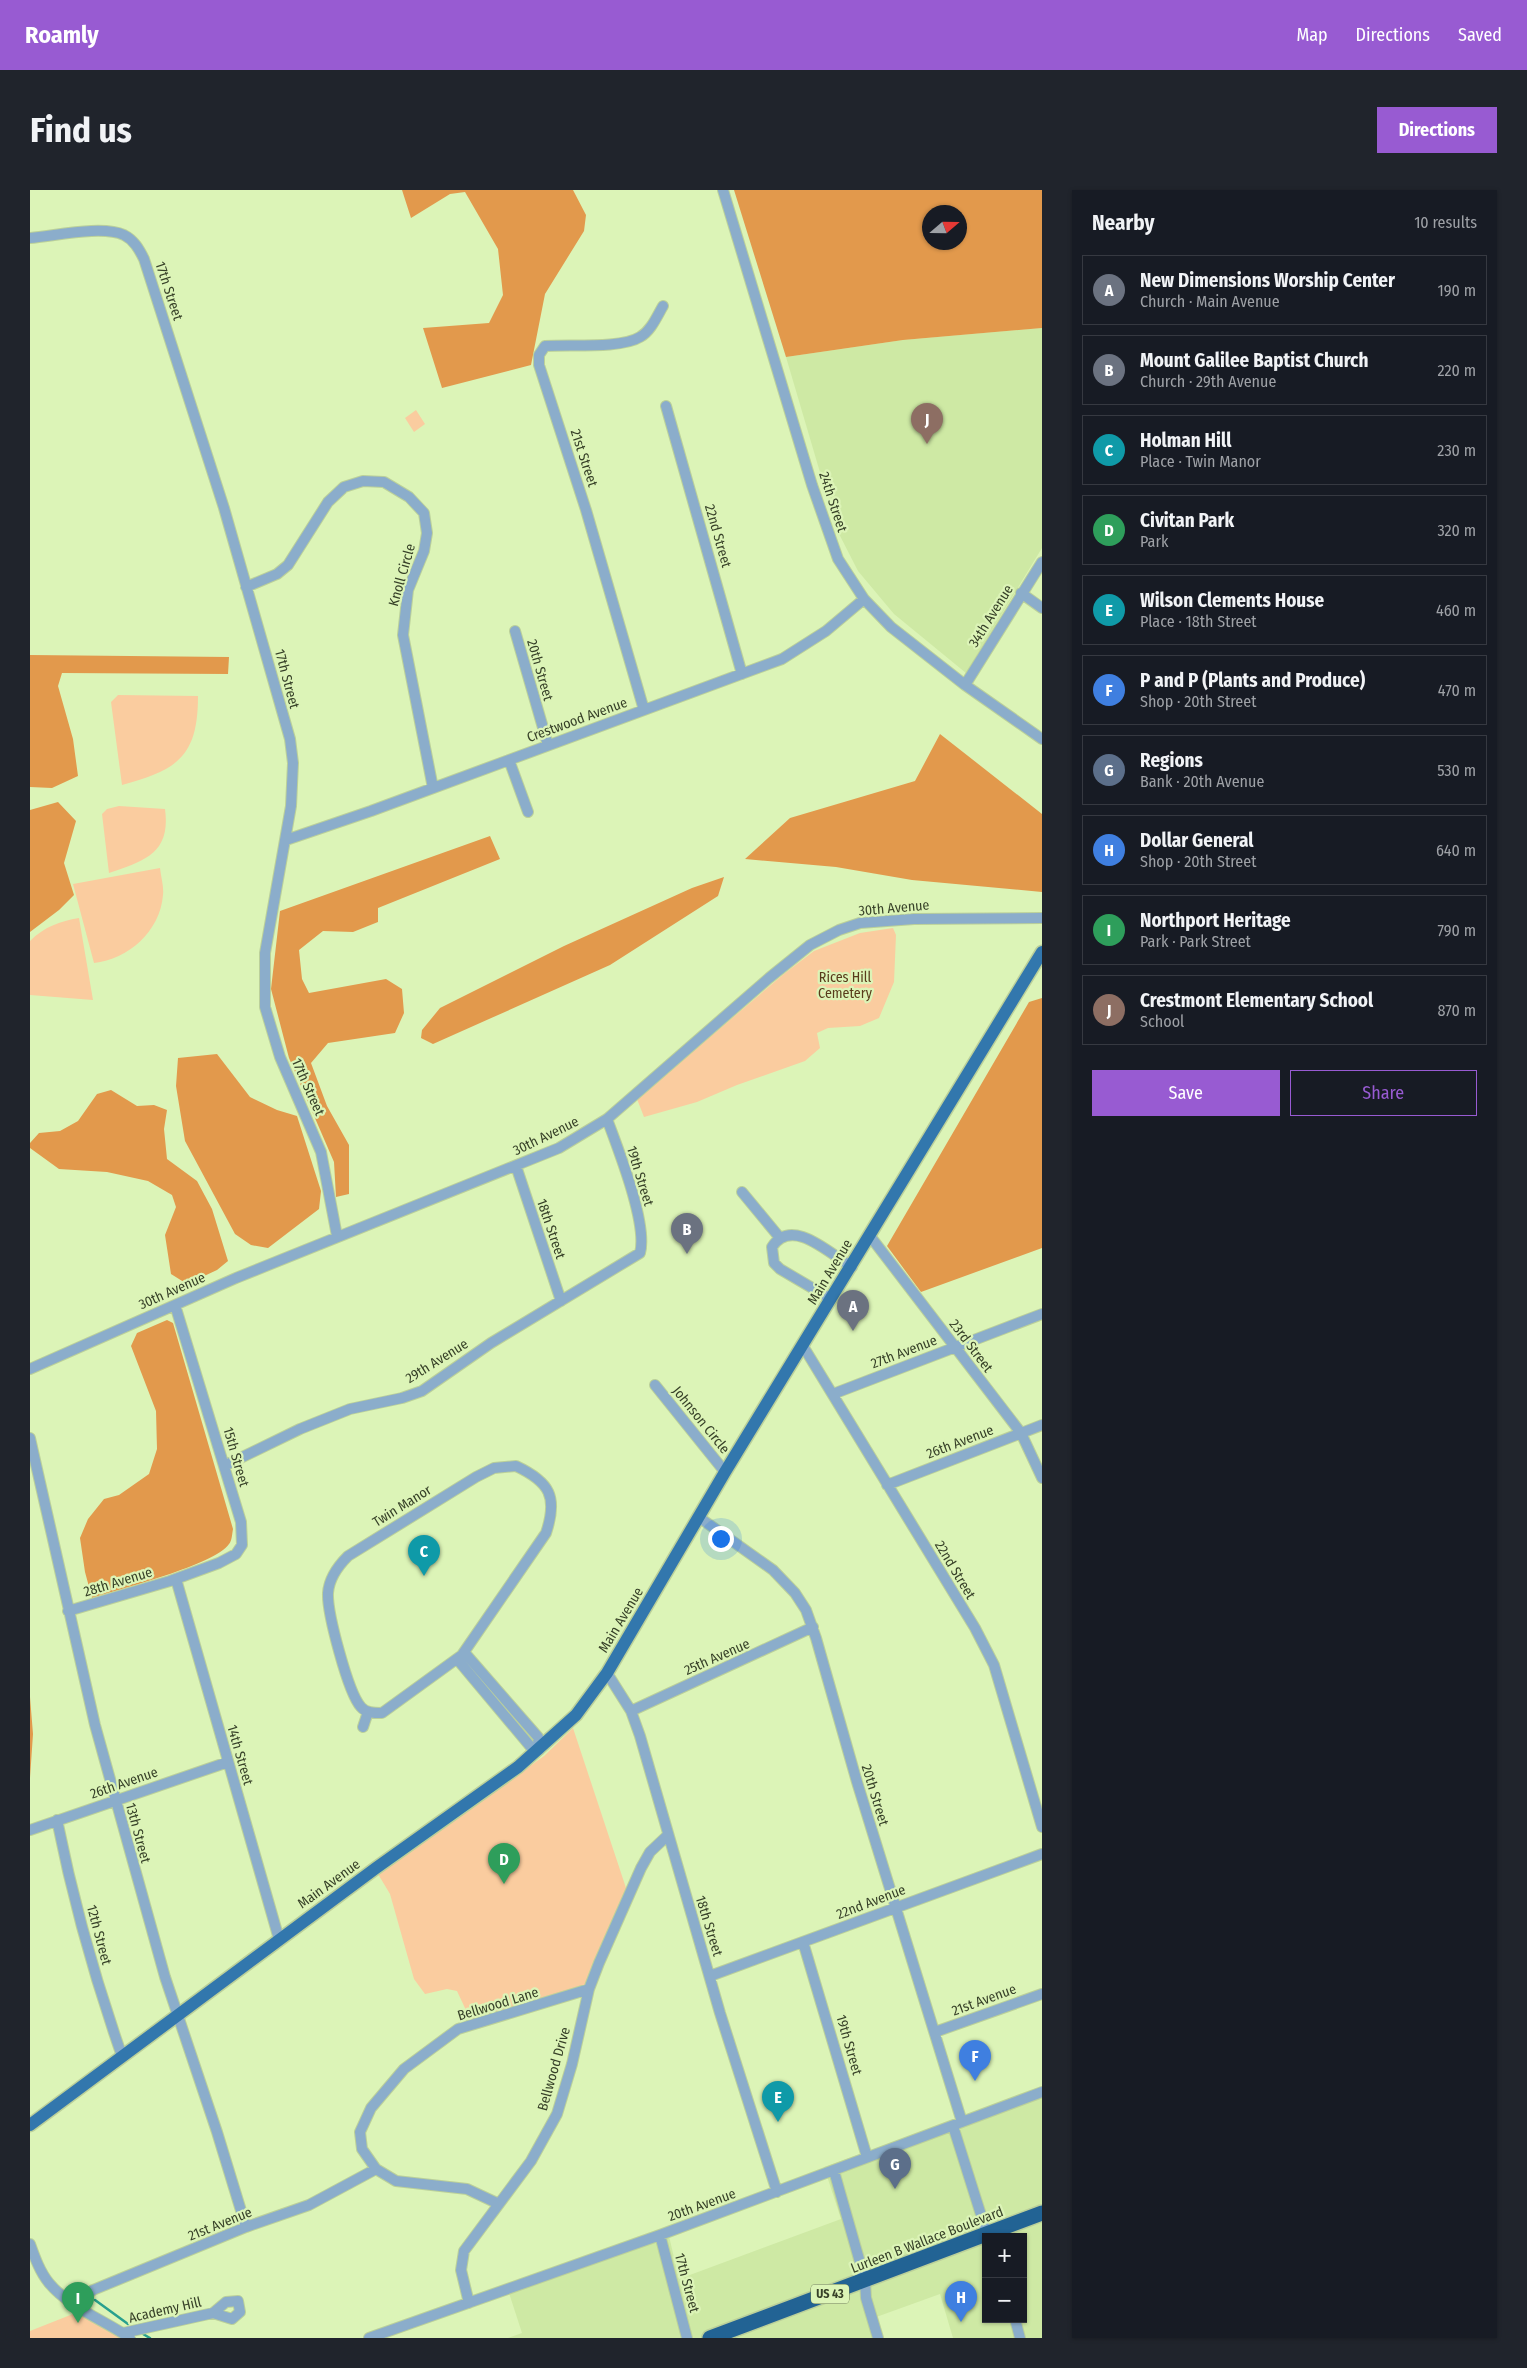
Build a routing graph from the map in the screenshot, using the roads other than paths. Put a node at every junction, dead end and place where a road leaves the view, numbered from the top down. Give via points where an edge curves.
1 (723, 190) edge
2 (30, 238) edge
3 (663, 306) dead end
4 (666, 406) dead end
5 (1042, 562) edge
6 (246, 586) junction
7 (1021, 593) junction
8 (864, 599) junction
9 (1042, 608) edge
10 (515, 631) dead end
11 (742, 674) junction
12 (965, 684) junction
13 (644, 710) junction
14 (1042, 739) edge
15 (548, 745) junction
16 (509, 760) junction
17 (433, 788) junction
18 (528, 812) dead end
19 (286, 840) junction
20 (1042, 918) edge
21 (1042, 952) edge
22 (607, 1119) junction
23 (516, 1166) junction
24 (742, 1192) dead end
25 (337, 1236) junction
26 (870, 1236) junction
27 (780, 1238) junction
28 (643, 1243) joint
29 (852, 1267) junction
30 (831, 1299) junction
31 (561, 1301) junction
32 (175, 1305) junction
33 (1042, 1314) edge
34 (803, 1346) junction
35 (954, 1348) junction
36 (30, 1369) edge
37 (655, 1385) dead end
38 (833, 1394) junction
39 (1042, 1426) edge
40 (1021, 1433) junction
41 (30, 1438) edge
42 (224, 1466) junction
43 (725, 1472) junction
44 (1042, 1478) edge
45 (887, 1485) junction
46 (700, 1518) junction
47 (176, 1579) junction
48 (68, 1611) junction
49 (813, 1627) junction
50 (460, 1656) junction
51 (607, 1673) junction
52 (631, 1711) junction
53 (368, 1712) junction
54 (363, 1727) dead end
55 (539, 1750) junction
56 (228, 1762) junction
57 (116, 1801) junction
58 (57, 1820) junction
59 (1042, 1827) edge
60 (30, 1830) edge
61 (668, 1835) junction
62 (1042, 1854) edge
63 (895, 1907) junction
64 (279, 1939) junction
65 (803, 1942) junction
66 (710, 1976) junction
67 (590, 1989) junction
68 (1042, 1994) edge
69 (178, 2014) junction
70 (935, 2032) junction
71 (122, 2056) junction
72 (1042, 2092) edge
73 (958, 2124) junction
74 (30, 2125) edge
75 (868, 2157) junction
76 (376, 2169) junction
77 (834, 2171) junction
78 (777, 2192) junction
79 (500, 2204) junction
80 (1042, 2213) edge
81 (246, 2227) junction
82 (987, 2233) edge
83 (993, 2233) edge
84 (660, 2235) junction
85 (982, 2237) edge
86 (30, 2244) edge
87 (865, 2280) junction
88 (469, 2303) junction
89 (76, 2306) junction
90 (213, 2313) dead end
91 (1016, 2323) edge
92 (127, 2336) edge
93 (369, 2338) edge
94 (687, 2338) edge
95 (710, 2338) edge
96 (878, 2338) edge
97 (1020, 2338) edge

1 - 8 street, 24th Street via 828,532 838,559
2 - 6 street, 17th Street via 115,232 134,242 140,250
3 - 13 street, 21st Street via 647,331 631,341 545,346 539,355 539,365 586,510
4 - 11 street, 22nd Street
5 - 7 street, 34th Avenue
6 - 17 street, Knoll Circle via 277,574 288,565 328,502 344,487 363,480 384,482 409,497 424,513 427,533 424,551 408,590 403,635
6 - 19 street, 17th Street via 292,750 291,806
7 - 9 street
7 - 12 street, 34th Avenue
8 - 11 street, Crestwood Avenue via 782,659
8 - 12 street, 24th Street via 892,627
10 - 15 street, 20th Street
11 - 13 street, Crestwood Avenue
12 - 14 street, 24th Street
13 - 15 street, Crestwood Avenue
15 - 16 street, Crestwood Avenue
16 - 17 street, Crestwood Avenue
16 - 18 street
17 - 19 street, Crestwood Avenue
19 - 25 street, 17th Street via 265,953 264,1007 280,1057 321,1152
20 - 22 street, 30th Avenue via 914,919 860,923 839,930 810,945 769,978
21 - 26 main road, Main Avenue
22 - 23 street, 30th Avenue via 559,1148
22 - 28 street, 19th Street via 624,1168
23 - 25 street, 30th Avenue
23 - 31 street, 18th Street
24 - 27 street
25 - 32 street, 30th Avenue
26 - 29 main road, Main Avenue
26 - 35 street, 23rd Street
27 - 29 street via 793,1234 804,1236
27 - 30 street via 772,1247 774,1263
28 - 31 street, 29th Avenue via 640,1253 632,1260
29 - 30 main road, Main Avenue
30 - 34 main road, Main Avenue
31 - 42 street, 29th Avenue via 422,1390 402,1398 350,1408
32 - 36 street, 30th Avenue
32 - 42 street, 15th Street
33 - 35 street, 27th Avenue
34 - 38 street, 22nd Street
34 - 43 main road, Main Avenue
35 - 38 street, 27th Avenue
35 - 40 street, 23rd Street
37 - 43 street, Johnson Circle
38 - 45 street, 22nd Street
39 - 40 street, 26th Avenue
40 - 44 street, 23rd Street
40 - 45 street, 26th Avenue
41 - 48 street, 13th Street
42 - 47 street, 15th Street via 241,1522 242,1544 236,1554
43 - 46 main road, Main Avenue
45 - 59 street, 22nd Street via 975,1628 994,1665
46 - 49 street, 20th Street via 773,1570 795,1593
46 - 51 main road, Main Avenue
47 - 48 street, 28th Avenue
47 - 56 street, 14th Street
48 - 57 street, 13th Street via 81,1673
49 - 52 street, 25th Avenue
49 - 63 street, 20th Street
50 - 53 street, Twin Manor via 382,1713
50 - 53 street, Twin Manor via 546,1533 553,1513 548,1492 536,1475 516,1466 494,1468 476,1477 348,1556 335,1570 328,1591 329,1612 351,1687 361,1707
50 - 55 street via 538,1738
51 - 52 street, 18th Street
51 - 55 main road, Main Avenue via 576,1715
52 - 61 street, 18th Street
53 - 54 street
55 - 64 main road, Main Avenue
56 - 57 street, 26th Avenue
56 - 64 street, 14th Street
57 - 58 street, 26th Avenue
57 - 69 street, 13th Street
58 - 60 street, 26th Avenue
58 - 71 street, 12th Street via 94,1971
61 - 66 street, 18th Street
61 - 67 street, Bellwood Drive via 650,1852 641,1868
62 - 63 street, 22nd Avenue
63 - 65 street, 22nd Avenue
63 - 70 street, 20th Street
64 - 69 main road, Main Avenue
65 - 66 street, 22nd Avenue
65 - 75 street, 19th Street
66 - 78 street, 18th Street
67 - 76 street, Bellwood Lane via 458,2029 404,2069 371,2108 360,2132 362,2149
67 - 79 street, Bellwood Drive via 557,2114 531,2161
68 - 70 street, 21st Avenue
69 - 71 main road, Main Avenue
69 - 81 street, 13th Street
70 - 73 street, 20th Street
71 - 74 main road, Main Avenue
72 - 73 street, 20th Avenue
73 - 75 street, 20th Avenue
73 - 82 street, 20th Street
75 - 77 street, 20th Avenue
76 - 79 street, Bellwood Lane via 396,2181 467,2189
76 - 81 street, 21st Avenue via 309,2205
77 - 78 street, 20th Avenue
77 - 87 street
78 - 84 street, 20th Avenue
79 - 88 street, Bellwood Drive via 464,2251 461,2260
80 - 83 highway, Lurleen B Wallace Boulevard / US 43
81 - 89 street, 21st Avenue via 93,2290
84 - 88 street, 20th Avenue
84 - 94 street, 17th Street
85 - 87 highway, Lurleen B Wallace Boulevard / US 43
86 - 89 street via 49,2283
87 - 95 highway, Lurleen B Wallace Boulevard / US 43
87 - 96 street via 866,2298
88 - 93 street, 20th Avenue
89 - 92 street
90 - 92 street, Academy Hill
91 - 97 street

